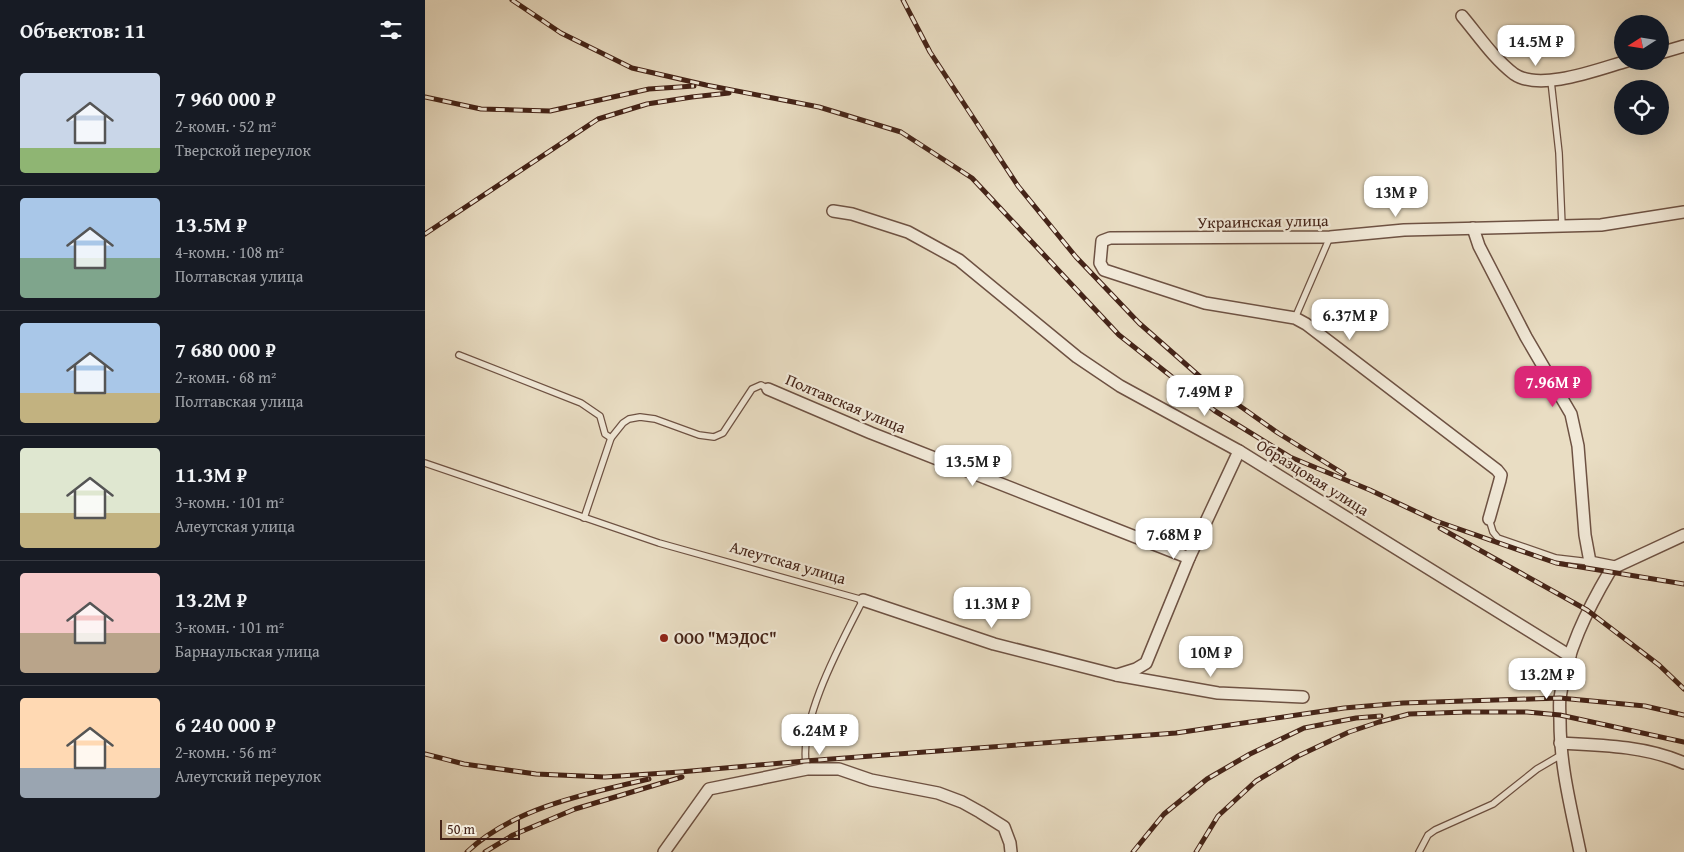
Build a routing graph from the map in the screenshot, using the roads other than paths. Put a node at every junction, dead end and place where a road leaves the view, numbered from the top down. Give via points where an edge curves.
1 (1462, 16) dead end
2 (1684, 46) edge
3 (1669, 50) edge
4 (1614, 64) edge
5 (1551, 81) junction
6 (833, 211) dead end
7 (1684, 212) edge
8 (1562, 226) junction
9 (1473, 228) junction
10 (1330, 237) junction
11 (1295, 318) junction
12 (459, 355) dead end
13 (768, 389) joint
14 (611, 438) junction
15 (1239, 450) junction
16 (425, 463) edge
17 (585, 518) junction
18 (1489, 519) joint
19 (1684, 535) edge
20 (1189, 558) junction
21 (1590, 562) junction
22 (1615, 567) junction
23 (863, 600) junction
24 (1570, 656) junction
25 (1116, 675) junction
26 (1303, 697) dead end
27 (1560, 743) junction
28 (1561, 755) junction
29 (1684, 763) edge
30 (807, 769) junction
31 (664, 852) edge
32 (1011, 852) edge
33 (1419, 852) edge
34 (1580, 852) edge

1 - 5 street via 1516,75
2 - 3 street
4 - 5 street
5 - 8 lane via 1559,153
6 - 15 street, Образцовая улица via 853,214 908,232 959,260 1077,357 1120,386
7 - 8 street, Украинская улица via 1601,225
8 - 9 street, Украинская улица
9 - 10 street, Украинская улица
9 - 21 street via 1526,337 1571,414 1578,446
10 - 11 lane
10 - 11 street, Украинская улица via 1102,240 1100,264 1104,270 1205,303
11 - 18 street via 1497,470 1501,475
12 - 14 lane via 581,403 600,416 605,434
13 - 14 lane via 761,385 753,389 723,433 714,437 641,417 623,423
13 - 20 street, Полтавская улица
14 - 17 lane
15 - 20 street
15 - 24 street, Образцовая улица
16 - 17 lane, Алеутская улица
17 - 23 lane, Алеутская улица via 659,543
18 - 21 lane via 1498,538 1556,558
19 - 22 street
20 - 25 street via 1146,663
21 - 22 street
22 - 24 street via 1587,610
23 - 25 street, Алеутская улица via 994,644
23 - 30 lane via 830,664 813,713 805,745
24 - 27 street via 1560,698
25 - 26 street, Алеутская улица via 1218,693
27 - 28 street
27 - 29 street via 1614,746 1666,756
28 - 33 lane via 1537,769 1493,804 1435,830 1428,835
28 - 34 street
30 - 31 street via 709,789
30 - 32 street via 839,769 962,802 1004,827

